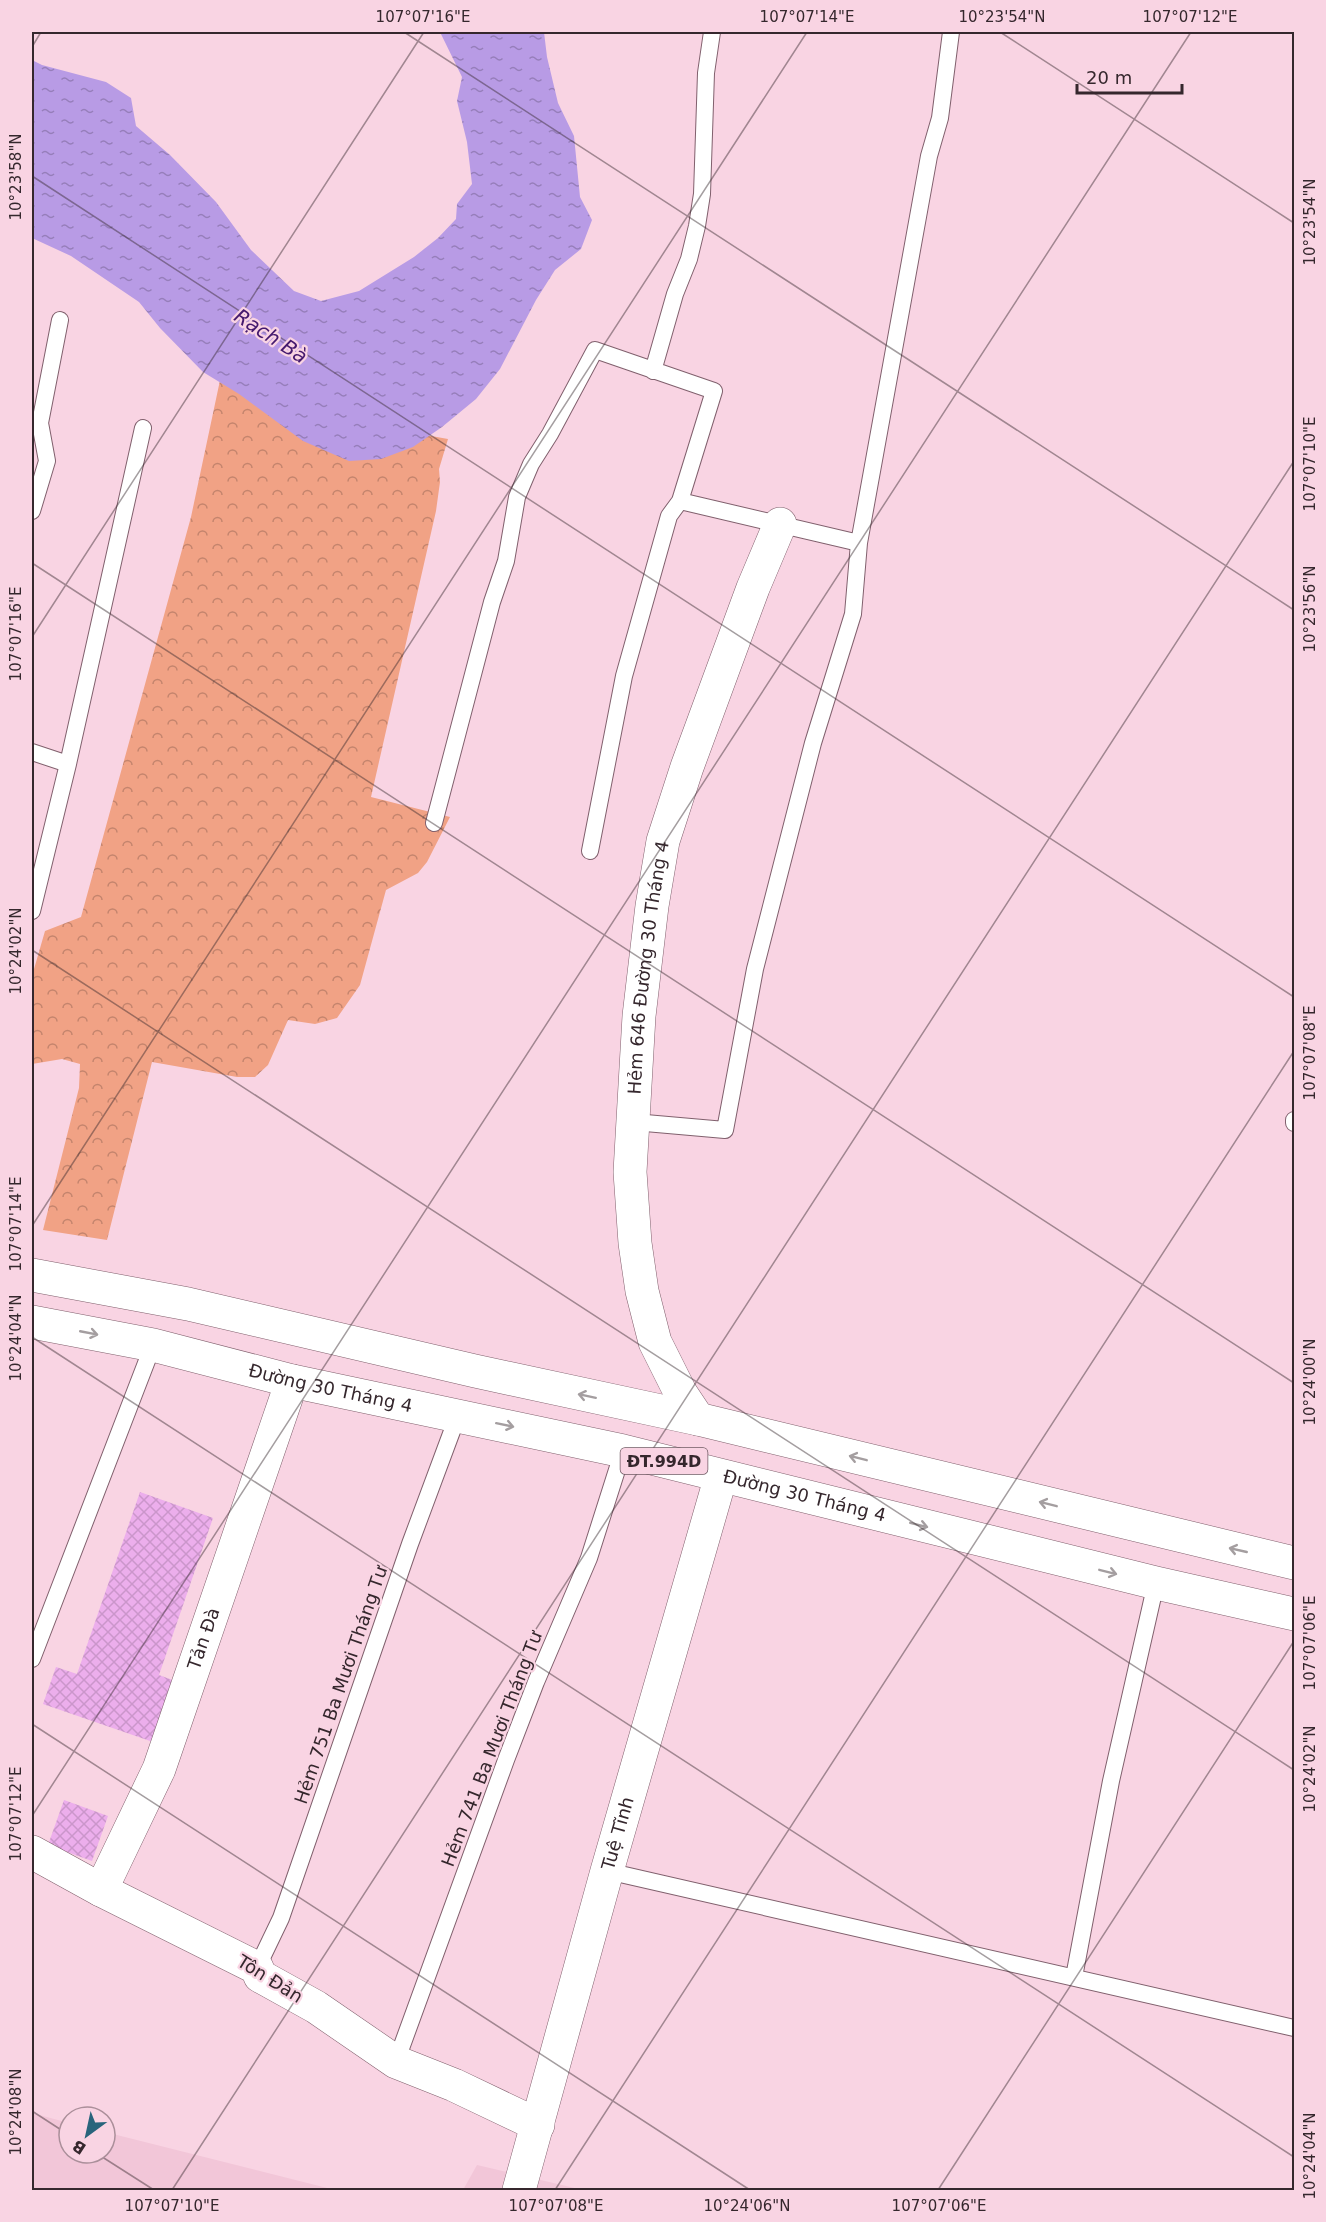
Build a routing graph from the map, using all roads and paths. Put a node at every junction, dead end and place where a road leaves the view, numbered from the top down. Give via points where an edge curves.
1 (712, 32) edge
2 (951, 32) edge
3 (60, 320) dead end
4 (653, 371) junction
5 (36, 422) edge
6 (143, 428) dead end
7 (680, 501) junction
8 (32, 511) edge
9 (780, 524) junction
10 (859, 543) junction
11 (32, 752) edge
12 (68, 764) junction
13 (434, 823) dead end
14 (590, 851) dead end
15 (32, 911) edge
16 (634, 1122) junction
17 (32, 1275) edge
18 (227, 1314) junction
19 (32, 1322) edge
20 (153, 1345) junction
21 (216, 1362) junction
22 (292, 1381) junction
23 (637, 1406) junction
24 (458, 1415) junction
25 (698, 1419) junction
26 (733, 1428) junction
27 (623, 1450) junction
28 (721, 1476) junction
29 (1294, 1563) edge
30 (1156, 1583) junction
31 (1294, 1614) edge
32 (32, 1659) edge
33 (32, 1852) edge
34 (607, 1871) junction
35 (101, 1890) junction
36 (257, 1968) junction
37 (1074, 1977) junction
38 (1294, 2028) edge
39 (396, 2062) junction
40 (538, 2125) junction
41 (519, 2190) edge

1 - 4 lane via 697,226
2 - 10 lane via 940,118 929,156
3 - 5 lane
4 - 7 lane via 714,391
4 - 13 lane via 595,350 531,464 517,497 506,561
5 - 8 lane via 47,461
6 - 12 lane
7 - 9 lane
7 - 14 lane via 669,516 624,676
9 - 10 lane
9 - 16 street, Hẻm 646 Đường 30 Tháng 4 via 753,588 663,841 639,1016
10 - 16 lane via 853,614 813,743 754,969 725,1130
11 - 12 lane
12 - 15 lane
16 - 25 street, Hẻm 646 Đường 30 Tháng 4 via 630,1172 642,1291 656,1342
17 - 18 street, ĐT.994D
18 - 21 street
23 -> 18 street, ĐT.994D
19 -> 20 street, Đường 30 Tháng 4 / ĐT.994D
20 - 21 street, Đường 30 Tháng 4 / ĐT.994D
20 - 32 lane
21 - 22 street, Đường 30 Tháng 4 / ĐT.994D
22 - 24 street, Đường 30 Tháng 4 / ĐT.994D
22 - 35 street, Tản Đà via 159,1769
23 - 25 street, ĐT.994D
23 - 27 street
24 -> 27 street, Đường 30 Tháng 4 / ĐT.994D
24 - 36 lane, Hẻm 751 Ba Mươi Tháng Tư via 281,1918
25 - 26 street, ĐT.994D
26 - 28 street, Tuệ Tĩnh
29 -> 26 street, ĐT.994D
27 - 28 street, Đường 30 Tháng 4 / ĐT.994D
27 - 39 lane, Hẻm 741 Ba Mươi Tháng Tư via 589,1558 510,1749
28 -> 30 street, Đường 30 Tháng 4 / ĐT.994D
28 - 34 street, Tuệ Tĩnh
30 - 31 street, Đường 30 Tháng 4 / ĐT.994D
30 - 37 lane via 1111,1781
33 - 35 street, Tôn Đản
34 - 37 lane
34 - 40 street, Tuệ Tĩnh
35 - 36 street, Tôn Đản
36 - 39 street, Tôn Đản via 260,1976 316,2007
37 - 38 lane
39 - 40 street, Tôn Đản
40 - 41 street, Tuệ Tĩnh

